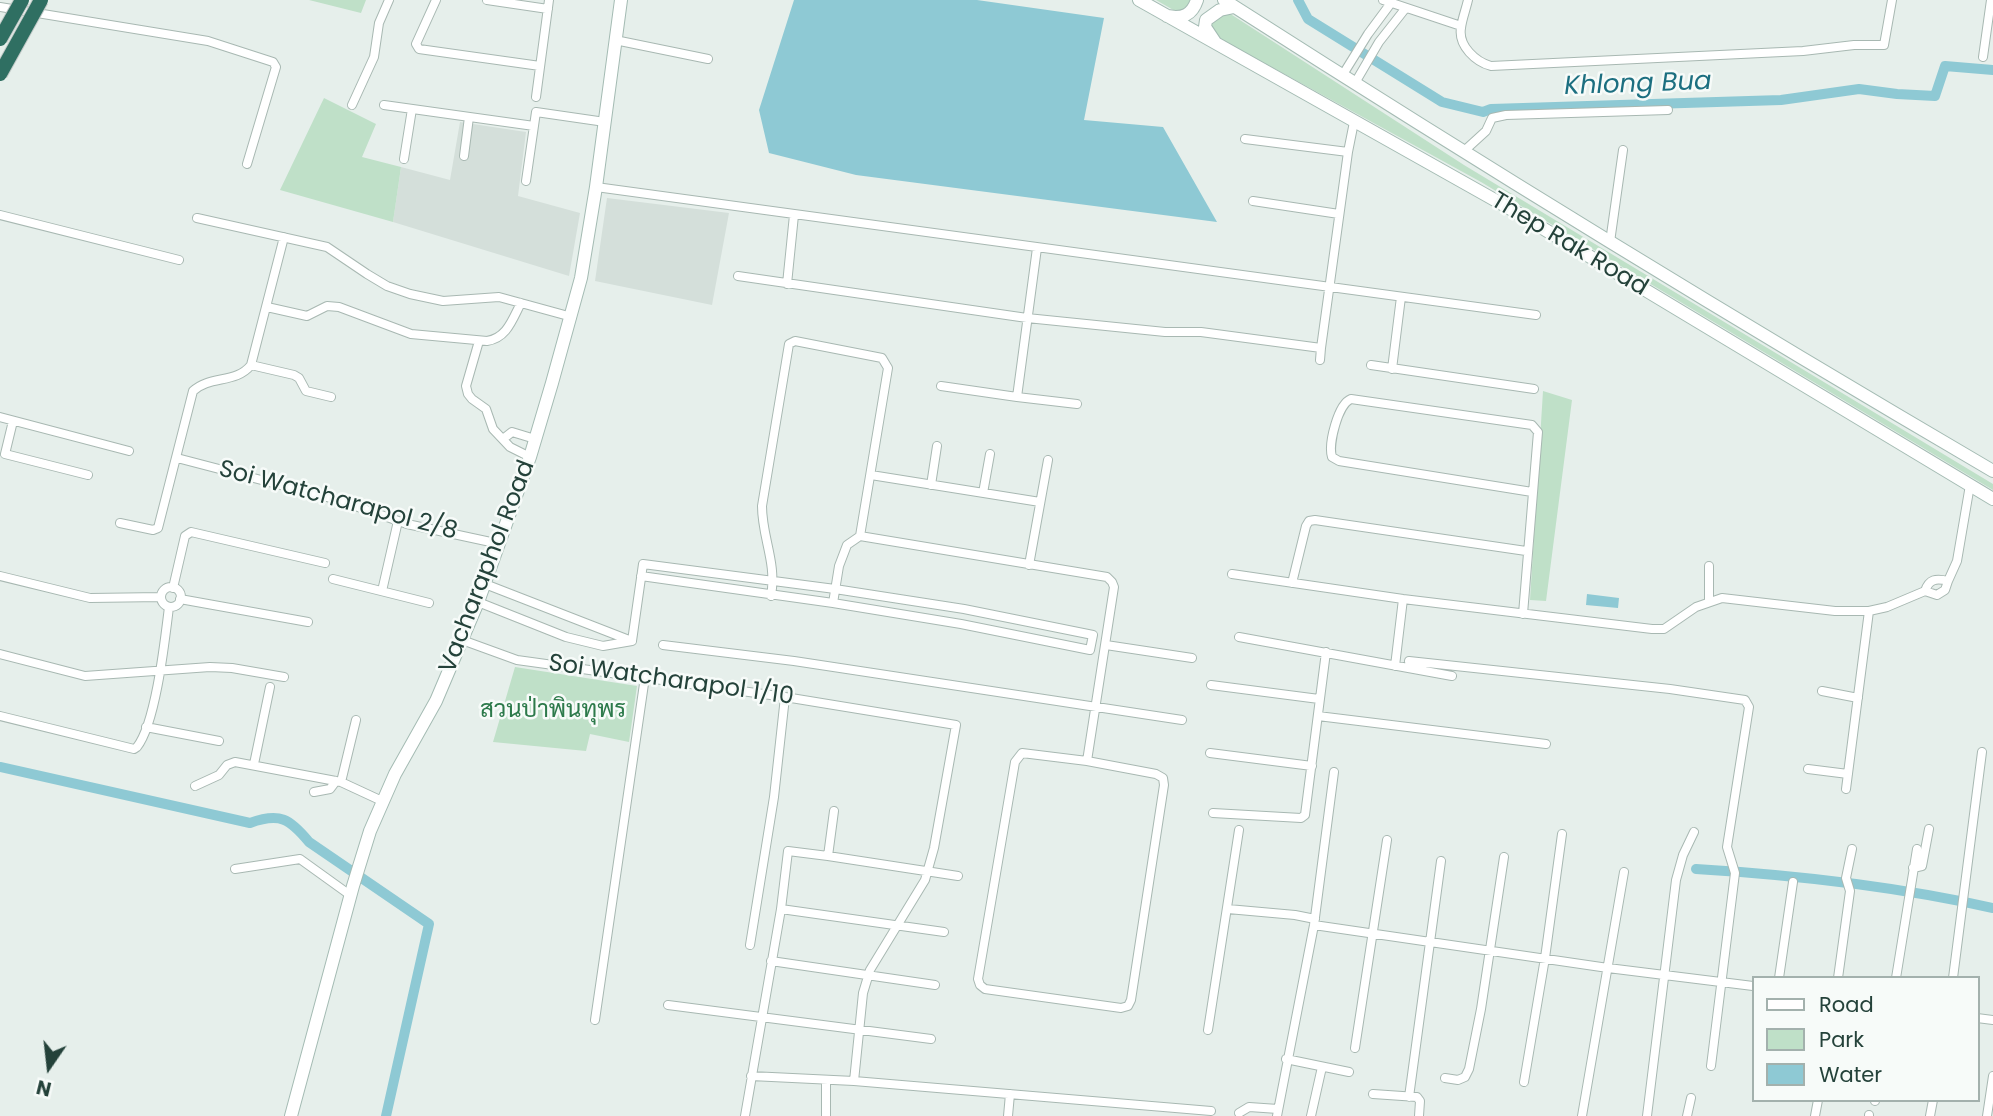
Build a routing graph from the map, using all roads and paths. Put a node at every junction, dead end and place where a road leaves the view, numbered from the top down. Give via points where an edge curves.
1 (22, 0) edge
2 (41, 0) edge
3 (389, 0) edge
4 (436, 0) edge
5 (487, 0) edge
6 (621, 0) edge
7 (1139, 0) edge
8 (1197, 0) edge
9 (1468, 0) edge
10 (1892, 0) edge
11 (1991, 0) edge
12 (1387, 2) edge
13 (1229, 4) edge
14 (549, 5) edge
15 (0, 8) edge
16 (1405, 9) junction
17 (1167, 16) junction
18 (1461, 26) junction
19 (0, 39) edge
20 (615, 40) junction
21 (1217, 45) junction
22 (1983, 57) dead end
23 (708, 59) dead end
24 (540, 66) junction
25 (0, 74) edge
26 (1342, 76) junction
27 (1355, 83) junction
28 (536, 97) dead end
29 (384, 105) dead end
30 (352, 106) dead end
31 (412, 109) junction
32 (1668, 110) dead end
33 (469, 117) junction
34 (605, 122) junction
35 (1354, 122) junction
36 (534, 126) junction
37 (1245, 139) dead end
38 (1623, 150) dead end
39 (1348, 152) junction
40 (1463, 152) junction
41 (464, 156) dead end
42 (404, 159) dead end
43 (247, 164) dead end
44 (526, 181) dead end
45 (596, 187) junction
46 (1253, 201) dead end
47 (1339, 214) junction
48 (0, 215) edge
49 (794, 215) junction
50 (197, 218) dead end
51 (284, 237) junction
52 (1610, 242) junction
53 (1038, 248) junction
54 (179, 260) dead end
55 (738, 276) dead end
56 (787, 284) junction
57 (1329, 287) junction
58 (1401, 297) junction
59 (521, 303) junction
60 (267, 307) junction
61 (1536, 315) dead end
62 (572, 317) junction
63 (1027, 318) junction
64 (479, 341) junction
65 (1321, 348) junction
66 (1320, 360) dead end
67 (251, 365) junction
68 (1371, 365) dead end
69 (1392, 369) junction
70 (941, 386) dead end
71 (1534, 389) dead end
72 (331, 397) dead end
73 (1017, 397) junction
74 (1077, 404) dead end
75 (0, 417) edge
76 (13, 421) junction
77 (503, 439) junction
78 (535, 439) junction
79 (937, 446) dead end
80 (129, 451) dead end
81 (990, 454) dead end
82 (530, 457) junction
83 (177, 458) junction
84 (1048, 460) dead end
85 (1993, 471) edge
86 (88, 475) dead end
87 (871, 475) junction
88 (931, 485) junction
89 (1970, 485) junction
90 (1532, 492) junction
91 (983, 493) junction
92 (1993, 499) edge
93 (1040, 502) junction
94 (398, 521) junction
95 (120, 523) dead end
96 (860, 536) junction
97 (500, 544) junction
98 (1526, 551) junction
99 (325, 563) dead end
100 (1029, 565) junction
101 (1709, 566) dead end
102 (1232, 574) dead end
103 (0, 576) edge
104 (641, 576) junction
105 (334, 579) dead end
106 (1948, 581) junction
107 (774, 582) junction
108 (1292, 583) junction
109 (485, 584) junction
110 (173, 588) junction
111 (835, 589) junction
112 (382, 591) junction
113 (1925, 591) junction
114 (771, 596) junction
115 (161, 597) junction
116 (180, 599) junction
117 (1403, 599) junction
118 (1709, 601) junction
119 (478, 602) junction
120 (429, 603) dead end
121 (833, 603) junction
122 (169, 607) junction
123 (964, 609) junction
124 (1869, 611) junction
125 (1523, 614) junction
126 (308, 622) dead end
127 (961, 624) junction
128 (1239, 637) dead end
129 (462, 640) junction
130 (632, 642) junction
131 (663, 645) dead end
132 (1106, 645) junction
133 (1326, 652) junction
134 (0, 654) edge
135 (1192, 658) dead end
136 (1409, 661) dead end
137 (1395, 666) junction
138 (161, 670) junction
139 (1452, 676) dead end
140 (284, 677) dead end
141 (645, 677) junction
142 (1211, 685) dead end
143 (270, 687) dead end
144 (1822, 691) dead end
145 (785, 697) junction
146 (1858, 698) junction
147 (1319, 699) junction
148 (1096, 707) junction
149 (0, 716) edge
150 (1318, 716) junction
151 (356, 720) dead end
152 (1182, 720) dead end
153 (146, 727) junction
154 (219, 741) dead end
155 (1546, 744) dead end
156 (1982, 752) dead end
157 (1210, 753) dead end
158 (1087, 761) junction
159 (254, 764) junction
160 (1312, 766) junction
161 (1808, 769) dead end
162 (1334, 772) dead end
163 (1848, 774) junction
164 (338, 781) junction
165 (195, 786) dead end
166 (1846, 789) dead end
167 (314, 792) dead end
168 (382, 801) junction
169 (834, 811) dead end
170 (1213, 813) dead end
171 (1929, 829) dead end
172 (1239, 831) dead end
173 (1693, 832) dead end
174 (1562, 834) dead end
175 (1387, 840) dead end
176 (1852, 849) dead end
177 (1917, 849) dead end
178 (828, 856) junction
179 (1504, 857) dead end
180 (1441, 861) dead end
181 (1913, 868) junction
182 (235, 869) dead end
183 (927, 872) junction
184 (1624, 872) dead end
185 (958, 876) dead end
186 (1793, 882) dead end
187 (352, 891) junction
188 (781, 909) junction
189 (1228, 909) junction
190 (1314, 922) junction
191 (899, 924) junction
192 (944, 932) dead end
193 (1373, 933) junction
194 (1430, 941) junction
195 (750, 945) dead end
196 (1489, 949) junction
197 (1545, 958) junction
198 (771, 961) junction
199 (1608, 968) junction
200 (1665, 975) junction
201 (868, 976) junction
202 (1779, 976) edge
203 (1838, 976) edge
204 (1896, 976) edge
205 (1953, 976) edge
206 (1721, 982) junction
207 (935, 985) dead end
208 (1752, 986) edge
209 (668, 1005) dead end
210 (761, 1018) junction
211 (595, 1020) dead end
212 (859, 1029) junction
213 (1208, 1030) dead end
214 (930, 1039) dead end
215 (1355, 1048) dead end
216 (1286, 1059) junction
217 (1711, 1066) dead end
218 (1322, 1067) junction
219 (1349, 1072) dead end
220 (751, 1076) junction
221 (1993, 1076) edge
222 (1445, 1078) dead end
223 (826, 1080) junction
224 (854, 1081) junction
225 (1524, 1082) dead end
226 (1010, 1094) junction
227 (1373, 1094) dead end
228 (1409, 1097) junction
229 (1691, 1098) dead end
230 (1155, 1106) junction
231 (1211, 1111) dead end
232 (1278, 1113) edge
233 (1239, 1114) dead end
234 (291, 1116) edge
235 (744, 1116) edge
236 (826, 1116) edge
237 (1008, 1116) edge
238 (1154, 1116) edge
239 (1311, 1116) edge
240 (1419, 1116) edge
241 (1582, 1116) edge
242 (1647, 1116) edge
243 (1687, 1116) edge
244 (1987, 1116) edge

1 - 19 highway, bridge
2 - 25 highway, bridge
3 - 30 street via 379,23 374,57
4 - 24 street via 416,44 419,49
5 - 14 street
6 - 20 main road, Vacharaphol Road
7 - 17 main road, Thep Rak Road
8 - 17 main road via 1187,15
9 - 18 street
10 - 18 street via 1884,45 1803,51 1491,66 1482,64 1467,49
11 - 22 street
12 - 16 street
12 - 26 street
13 - 21 main road via 1206,20 1208,34
13 - 26 main road, Thep Rak Road
14 - 24 street
15 - 43 street via 208,41 273,62 276,67
16 - 18 street
16 - 27 street
17 - 21 main road, Thep Rak Road
20 - 23 street
20 - 34 main road, Vacharaphol Road
21 - 35 main road, Thep Rak Road
24 - 28 street
26 - 27 main road, Thep Rak Road
27 - 40 main road, Thep Rak Road
29 - 31 street
31 - 33 street
31 - 42 street
32 - 40 street via 1492,118 1486,131
33 - 36 street
33 - 41 street
34 - 36 street via 536,112
34 - 45 main road, Vacharaphol Road
35 - 39 street
35 - 89 main road, Thep Rak Road via 1509,208
36 - 44 street
37 - 39 street
38 - 52 street
39 - 47 street
40 - 52 main road, Thep Rak Road
45 - 49 street
45 - 62 main road, Vacharaphol Road
46 - 47 street
47 - 57 street
48 - 54 street
49 - 53 street
49 - 56 street
50 - 51 street
51 - 59 street via 327,247 387,286 410,294 443,300 499,297
51 - 60 street
52 - 85 main road, Thep Rak Road
53 - 57 street
53 - 63 street
55 - 56 street
56 - 63 street
57 - 58 street
57 - 65 street
58 - 61 street
58 - 69 street
59 - 62 street
59 - 64 street via 503,335
60 - 64 street via 307,316 327,306 339,307 411,334
60 - 67 street
62 - 78 main road, Vacharaphol Road
63 - 65 street via 1201,332
63 - 73 street
64 - 77 street via 467,391 486,409 490,425
65 - 66 street
67 - 72 street via 294,376 306,391
67 - 83 street via 238,376 195,389
68 - 69 street
69 - 71 street
70 - 73 street
73 - 74 street
75 - 76 street
76 - 80 street
76 - 86 street via 5,454
77 - 78 street via 511,432
77 - 82 street via 513,450
78 - 82 main road, Vacharaphol Road
79 - 88 street
81 - 91 street
82 - 97 main road, Vacharaphol Road
83 - 94 street, Soi Watcharapol 2/8 via 338,500
83 - 95 street via 158,528
84 - 93 street
87 - 88 street
87 - 96 street
87 - 107 street via 886,362 792,342 762,506
88 - 91 street
89 - 92 main road, Thep Rak Road
89 - 106 street via 1957,561
90 - 90 street via 1339,461 1330,449 1342,406 1351,399 1532,425 1538,432
90 - 98 street
91 - 93 street
93 - 100 street
94 - 97 street, Soi Watcharapol 2/8
94 - 112 street
96 - 100 street
96 - 111 street via 847,545
97 - 109 main road, Vacharaphol Road
98 - 108 street via 1315,520 1306,526
98 - 125 street
99 - 110 street via 191,532 185,536
100 - 132 street via 1107,577 1112,582
101 - 118 street
102 - 108 street
103 - 115 street via 90,598
104 - 107 street via 643,564
104 - 114 street
104 - 130 street
105 - 112 street
106 - 113 street via 1934,580
106 - 113 street via 1937,595
107 - 111 street
107 - 114 street
108 - 117 street
109 - 119 main road, Vacharaphol Road
109 - 130 street
110 - 115 street
110 - 116 street
111 - 121 street
111 - 123 street
112 - 120 street
113 - 124 street
114 - 121 street
115 - 122 street
116 - 122 street
116 - 126 street
117 - 125 street
117 - 137 street
118 - 124 street via 1736,598
118 - 125 street via 1664,629
119 - 129 main road, Vacharaphol Road
119 - 130 street via 566,637 603,646
121 - 127 street
122 - 138 street
123 - 127 street
123 - 127 street via 1093,635 1090,650
124 - 146 street
128 - 133 street
129 - 141 street, Soi Watcharapol 1/10 via 517,660
129 - 168 main road, Vacharaphol Road via 436,701
131 - 148 street
132 - 135 street
132 - 148 street
133 - 137 street
133 - 147 street
134 - 138 street via 85,676
136 - 206 street via 1745,700 1749,707 1727,846 1733,869
137 - 139 street
138 - 140 street via 221,667
138 - 153 street
141 - 145 street, Soi Watcharapol 1/10
141 - 211 street
142 - 147 street
143 - 159 street
144 - 146 street
145 - 183 street, Soi Watcharapol 1/10 via 956,725
145 - 195 street
146 - 163 street
147 - 150 street
148 - 152 street
148 - 158 street
149 - 153 street via 134,749 140,746
150 - 155 street
150 - 160 street
151 - 164 street
153 - 154 street
156 - 205 street
157 - 160 street
158 - 158 street via 1163,778 1131,1000 1121,1008 985,989 978,979 1015,762 1022,753
159 - 164 street
159 - 165 street via 235,762
160 - 170 street via 1308,808 1301,818
161 - 163 street
162 - 190 street
163 - 166 street
164 - 167 street via 330,789
164 - 168 street
168 - 187 main road, Vacharaphol Road
169 - 178 street
171 - 181 street via 1922,866
172 - 189 street
173 - 200 street via 1676,880
174 - 197 street
175 - 193 street
176 - 203 street
177 - 181 street
178 - 183 street
178 - 188 street via 788,851
179 - 196 street
180 - 194 street
181 - 204 street
182 - 187 street via 300,859
183 - 185 street
183 - 191 street
184 - 199 street
186 - 202 street
187 - 234 main road, Vacharaphol Road
188 - 191 street
188 - 198 street
189 - 190 street via 1295,915
189 - 213 street
190 - 193 street
190 - 216 street
191 - 192 street
191 - 201 street
193 - 194 street
193 - 215 street
194 - 196 street
194 - 228 street
196 - 197 street
196 - 222 street via 1469,1069 1458,1080
197 - 199 street
197 - 225 street
198 - 201 street
198 - 210 street
199 - 200 street
199 - 241 street
200 - 206 street
200 - 242 street
201 - 207 street
201 - 212 street
206 - 208 street
206 - 217 street
209 - 210 street
210 - 212 street
210 - 220 street
212 - 214 street
212 - 224 street
216 - 218 street
216 - 232 street
218 - 219 street
218 - 239 street
220 - 223 street
220 - 235 street
221 - 244 street
223 - 224 street
223 - 236 street
224 - 226 street
226 - 230 street
226 - 237 street
227 - 228 street
228 - 240 street via 1419,1099
229 - 243 street
230 - 231 street
230 - 238 street
232 - 233 street via 1249,1107

